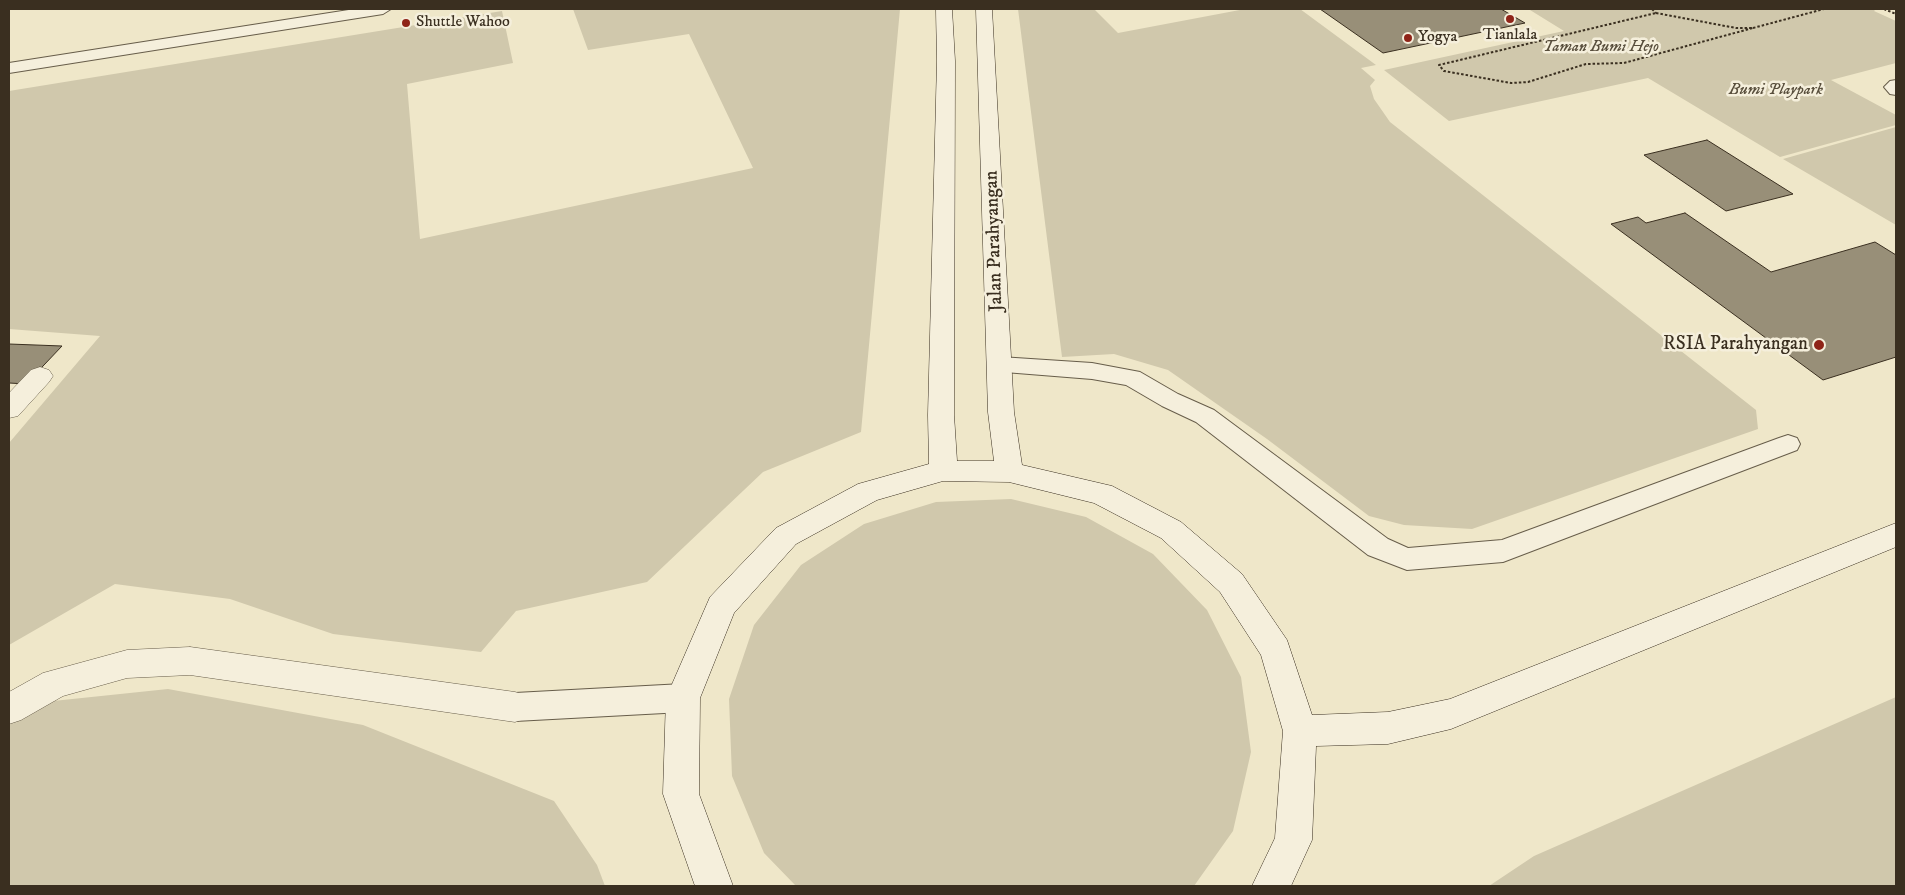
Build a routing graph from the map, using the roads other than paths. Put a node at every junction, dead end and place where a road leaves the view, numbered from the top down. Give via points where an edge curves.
1 (383, 9) edge
2 (944, 9) edge
3 (984, 9) edge
4 (9, 68) edge
5 (1896, 85) edge
6 (1896, 90) edge
7 (1000, 366) junction
8 (40, 376) dead end
9 (9, 409) edge
10 (1788, 444) dead end
11 (943, 471) junction
12 (1009, 472) junction
13 (1896, 535) edge
14 (682, 698) junction
15 (515, 707) joint
16 (9, 709) edge
17 (1300, 731) junction
18 (714, 886) edge
19 (1270, 886) edge

1 - 4 lane
2 - 11 main road
3 - 7 main road, Jalan Parahyangan
5 - 6 lane via 1893,87
7 - 10 lane via 1092,371 1132,378 1206,416 1378,547 1407,559 1503,551
7 - 12 main road, Jalan Parahyangan via 1001,412
8 - 9 main road
11 - 12 main road
11 - 14 main road via 868,492 786,536 721,606
12 - 17 main road via 1102,494 1172,530 1231,583 1276,650
13 - 17 main road via 1451,714 1388,728
14 - 15 lane
14 - 18 main road via 681,794
15 - 16 main road via 190,661 127,664 55,683
17 - 19 main road via 1293,840

